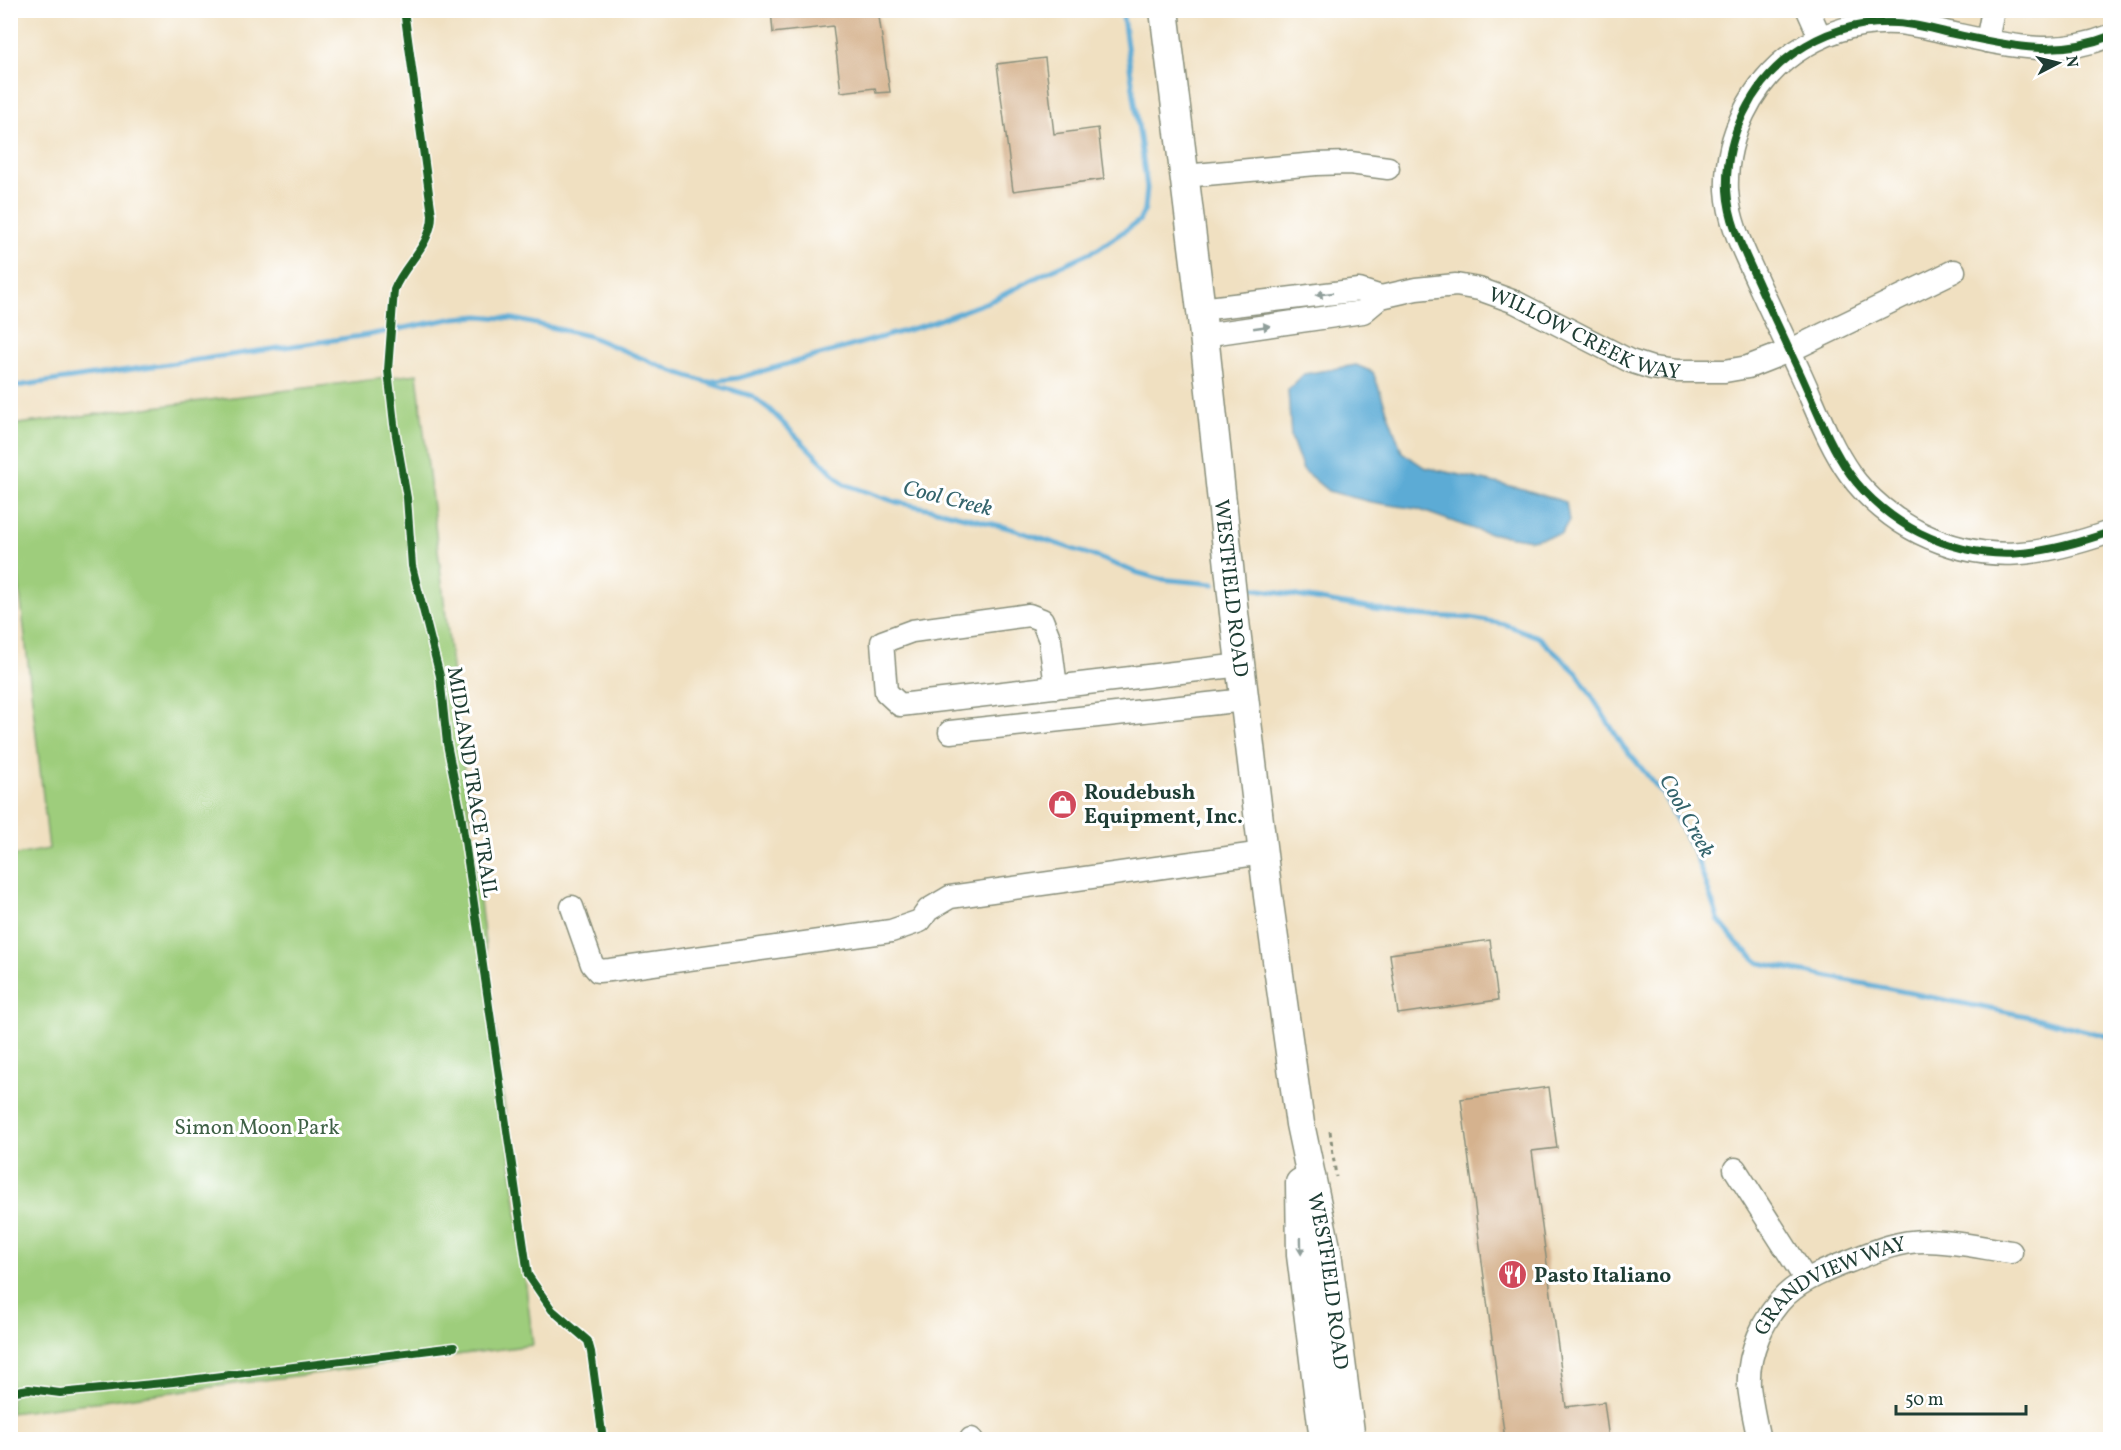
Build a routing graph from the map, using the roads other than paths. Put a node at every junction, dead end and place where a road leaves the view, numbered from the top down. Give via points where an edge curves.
1 (1164, 10) edge
2 (1808, 10) edge
3 (1993, 10) edge
4 (2110, 36) edge
5 (1820, 37) junction
6 (1987, 41) junction
7 (1388, 168) dead end
8 (1184, 176) junction
9 (1954, 271) dead end
10 (1202, 322) junction
11 (1789, 351) junction
12 (2110, 532) edge
13 (1241, 665) junction
14 (1056, 687) junction
15 (1245, 700) junction
16 (950, 732) dead end
17 (1263, 853) junction
18 (572, 907) dead end
19 (1300, 1124) junction
20 (1735, 1169) dead end
21 (2011, 1252) dead end
22 (1806, 1280) junction
23 (1324, 1440) edge
24 (1351, 1440) edge
25 (1759, 1440) edge

1 - 8 main road, WESTFIELD ROAD
2 - 5 street
3 - 6 street
4 - 6 street via 2079,46 2045,50
5 - 6 street via 1862,25 1896,23
5 - 11 street via 1770,72 1738,126 1730,156 1727,187 1734,229
7 - 8 street via 1316,164
8 - 10 main road, WESTFIELD ROAD
9 - 11 street, WILLOW CREEK WAY
10 - 11 street, WILLOW CREEK WAY via 1359,290 1381,297 1456,285 1515,302 1630,361 1652,368 1700,373 1748,367
10 - 13 main road, WESTFIELD ROAD
11 - 12 street via 1851,475 1873,500 1919,533 1975,551 2020,554 2045,552
13 - 14 street
13 - 15 main road, WESTFIELD ROAD
14 - 14 street via 900,705 886,692 882,642 912,631 1029,615 1042,620 1050,640
15 - 16 street
15 - 17 main road, WESTFIELD ROAD
17 - 18 street via 950,897 928,910 920,921 891,931 598,971
17 - 19 main road, WESTFIELD ROAD
19 -> 23 main road, WESTFIELD ROAD via 1301,1255
19 - 24 main road, WESTFIELD ROAD via 1327,1252
20 - 22 street
21 - 22 street, GRANDVIEW WAY via 1953,1243 1904,1242
22 - 25 street, GRANDVIEW WAY via 1772,1312 1755,1347 1749,1383

